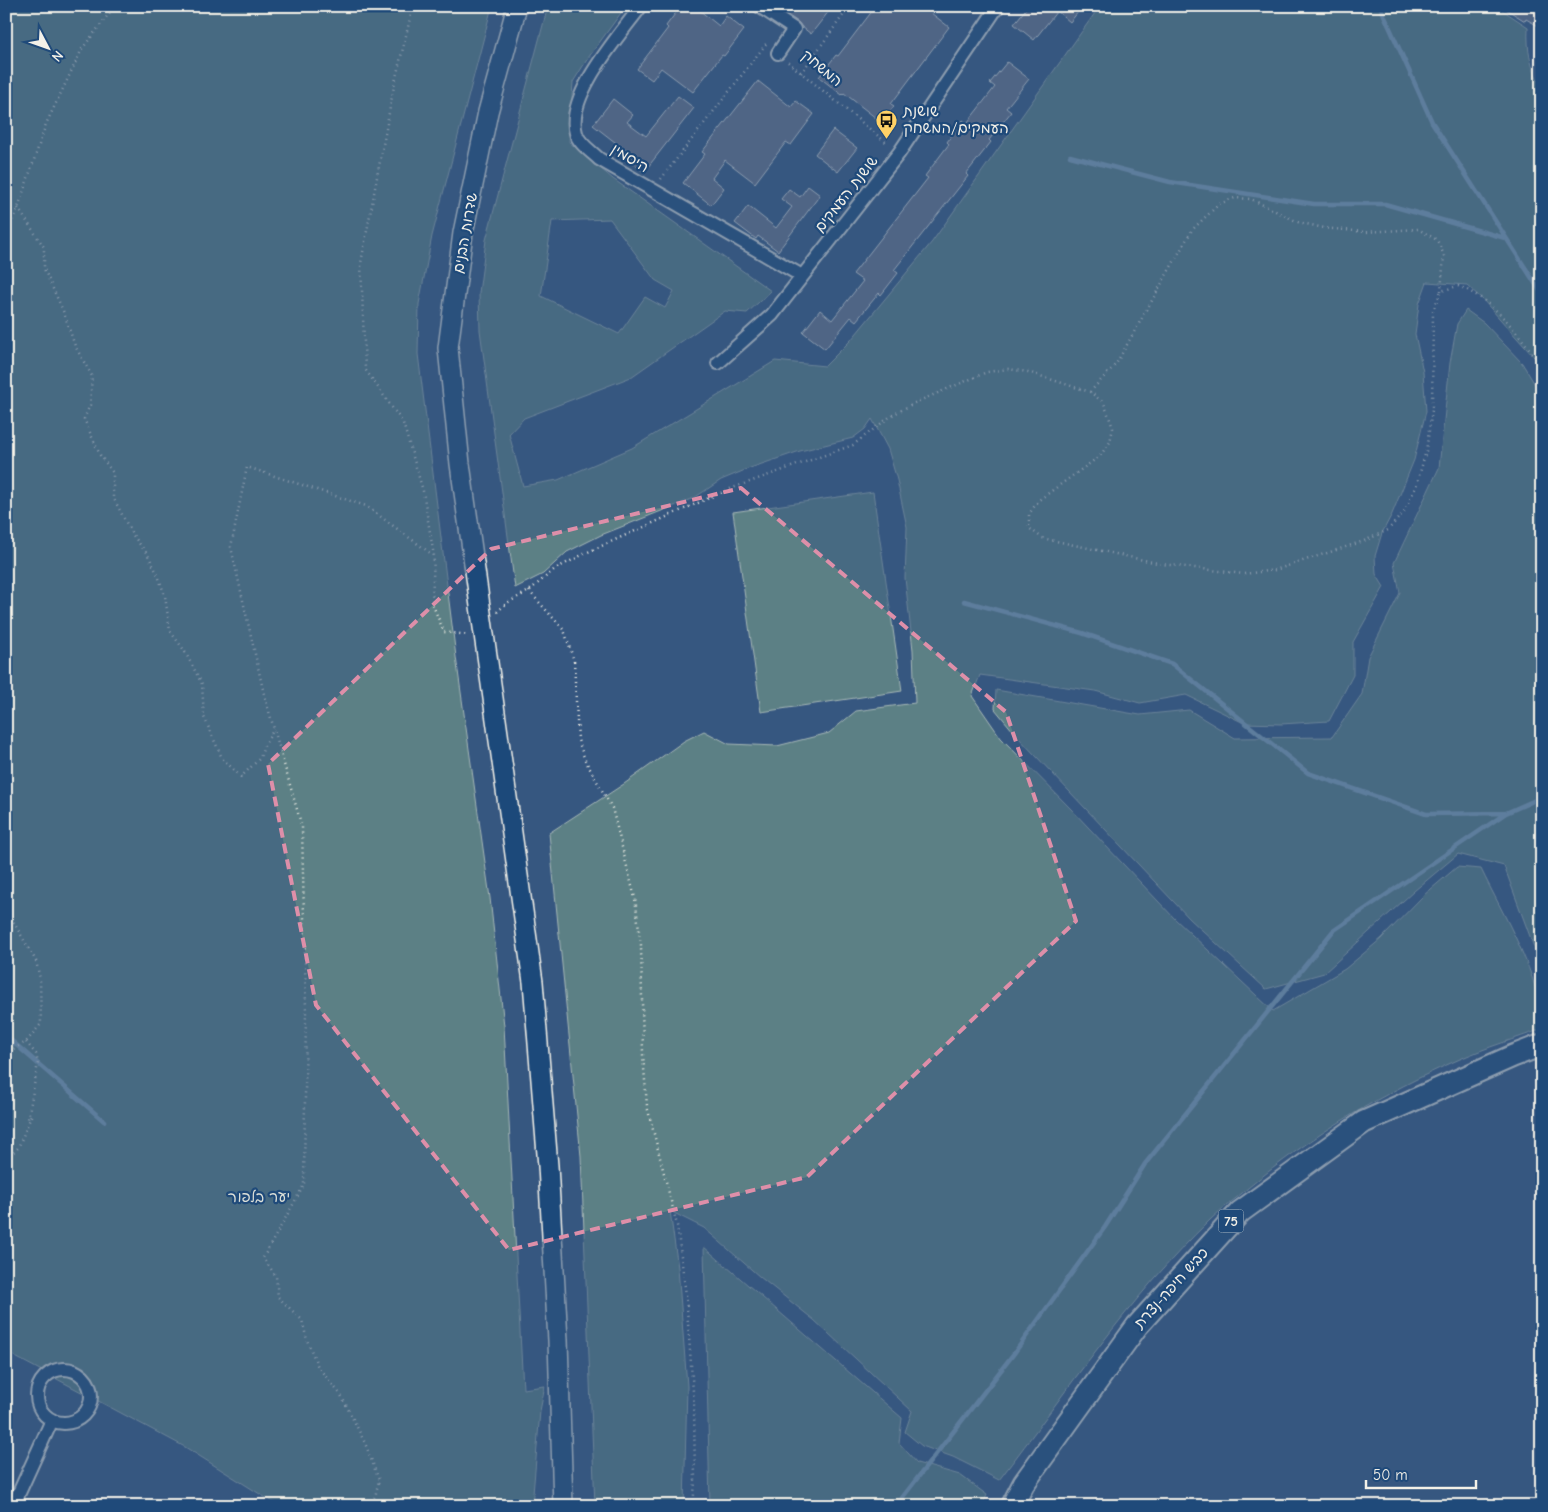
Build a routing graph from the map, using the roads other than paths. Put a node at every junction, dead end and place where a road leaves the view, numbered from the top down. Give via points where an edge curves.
1 (517, 6) edge
2 (641, 6) edge
3 (760, 6) edge
4 (998, 6) edge
5 (778, 53) road end
6 (802, 276) junction
7 (718, 363) dead end
8 (1542, 1045) edge
9 (52, 1420) junction
10 (13, 1506) edge
11 (563, 1506) edge
12 (1012, 1506) edge

1 - 11 main road, שדרות הבנים via 488,112 463,233 448,348 460,464 533,982 548,1166
2 - 6 street, היסמין via 591,74 575,112 576,134 599,158
3 - 5 street, המשחק via 794,29
4 - 6 street, שושנת העמקים via 899,153
6 - 7 street, שושנת העמקים via 772,315
8 - 12 highway, כביש חיפה-נצרת / 75 via 1364,1122 1240,1212 1137,1326 1024,1483
9 - 9 street via 64,1424 73,1422 87,1410 91,1401 89,1384 77,1372 69,1369 52,1371 40,1383 37,1401 40,1410
9 - 10 street

